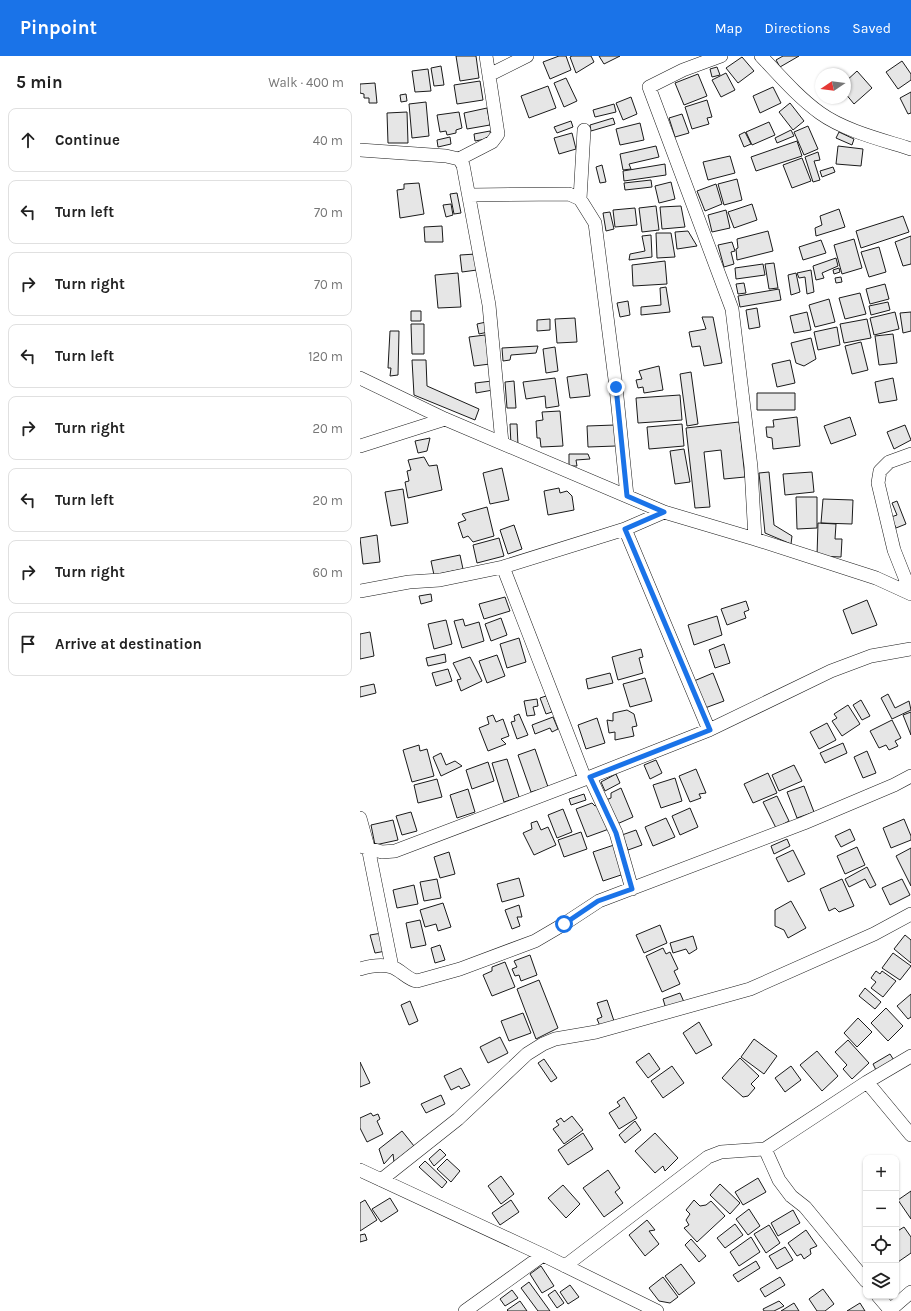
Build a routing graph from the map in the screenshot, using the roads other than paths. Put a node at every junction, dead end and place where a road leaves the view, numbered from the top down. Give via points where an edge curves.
1 (486, 56) edge
2 (527, 56) edge
3 (721, 56) edge
4 (761, 56) edge
5 (489, 75) junction
6 (584, 130) dead end
7 (911, 149) edge
8 (360, 150) edge
9 (459, 159) junction
10 (469, 195) junction
11 (580, 199) junction
12 (360, 378) edge
13 (445, 419) junction
14 (502, 443) junction
15 (360, 446) edge
16 (911, 454) edge
17 (627, 496) junction
18 (664, 512) junction
19 (625, 529) junction
20 (755, 539) junction
21 (503, 567) junction
22 (910, 588) edge
23 (360, 591) edge
24 (911, 649) edge
25 (710, 730) junction
26 (911, 776) edge
27 (587, 778) junction
28 (360, 818) edge
29 (364, 846) edge
30 (632, 889) junction
31 (911, 914) edge
32 (392, 967) junction
33 (360, 969) edge
34 (911, 1056) edge
35 (867, 1082) junction
36 (911, 1135) edge
37 (765, 1149) junction
38 (361, 1172) edge
39 (381, 1180) junction
40 (543, 1255) junction
41 (565, 1266) junction
42 (863, 1277) edge
43 (911, 1292) edge
44 (880, 1299) edge
45 (889, 1310) edge
46 (465, 1311) edge
47 (657, 1311) edge

1 - 5 street
2 - 5 street
3 - 20 street via 683,70 649,87 732,309 750,467
4 - 7 street via 821,114 841,125
5 - 9 street via 498,134 492,142
6 - 11 street
8 - 9 street
9 - 10 street via 463,165
10 - 11 street via 569,194
10 - 14 street via 488,305
11 - 17 street via 595,223
12 - 13 street
13 - 14 street
13 - 15 street
14 - 17 street
16 - 22 street via 889,462 880,471 878,483 894,550
17 - 18 street
18 - 19 street
18 - 20 street
19 - 21 street
19 - 25 street
20 - 22 street
21 - 23 street via 440,580 409,582
21 - 27 street
24 - 25 street via 871,656 831,671
25 - 27 street
26 - 30 street via 804,823
27 - 29 street via 395,851 382,852
27 - 30 street via 616,833
28 - 29 street
29 - 32 street
30 - 32 street via 598,901 535,941 454,971 417,981
31 - 39 street via 874,934 750,989 596,1032 543,1044 527,1054 458,1119
32 - 33 street via 370,966
34 - 35 street
35 - 36 street
35 - 37 street
37 - 41 street via 720,1152 708,1157
37 - 42 street via 779,1180 791,1196 805,1207
38 - 39 street
39 - 40 street
40 - 41 street
40 - 46 street
41 - 47 street
43 - 45 street
44 - 45 street

